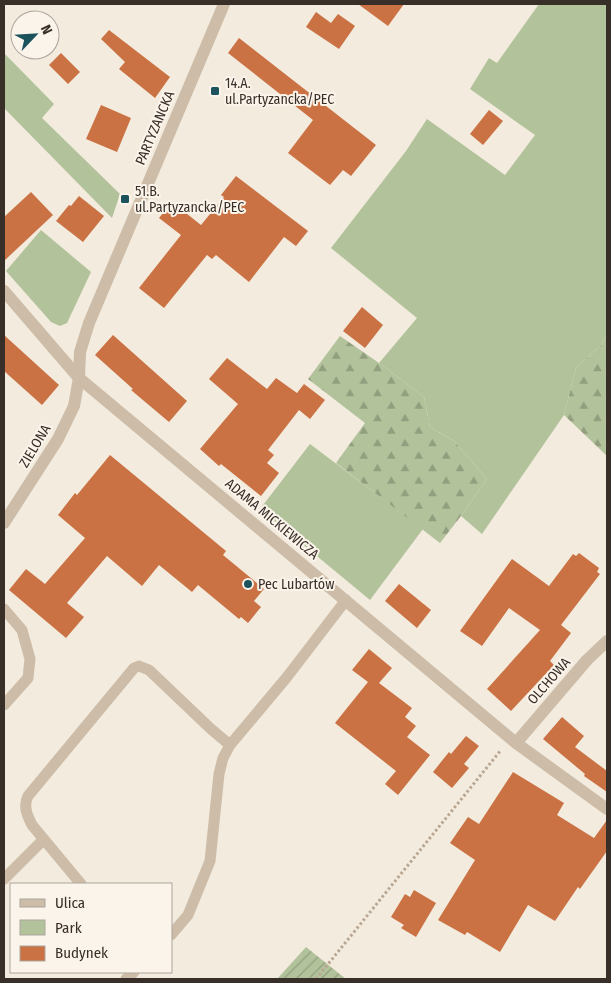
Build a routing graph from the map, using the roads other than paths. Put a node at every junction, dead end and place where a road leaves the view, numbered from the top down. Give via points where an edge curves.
1 (224, 4) edge
2 (4, 291) edge
3 (79, 378) junction
4 (4, 523) edge
5 (346, 600) junction
6 (4, 609) edge
7 (607, 641) edge
8 (4, 705) edge
9 (514, 740) junction
10 (230, 745) junction
11 (607, 809) edge
12 (43, 840) junction
13 (4, 880) edge
14 (79, 883) edge
15 (172, 934) edge

1 - 3 street, PARTYZANCKA via 89,323 80,352
2 - 3 street, ADAMA MICKIEWICZA
3 - 4 street, ZIELONA via 74,406 58,439
3 - 5 street, ADAMA MICKIEWICZA
5 - 9 street, ADAMA MICKIEWICZA
5 - 10 lane
6 - 8 lane via 22,630 30,659 28,678
7 - 9 street, OLCHOWA
9 - 11 street, ADAMA MICKIEWICZA
10 - 12 lane via 150,670 139,666 134,668 28,796 25,802 28,815
10 - 15 lane via 219,774 210,861 188,915
12 - 13 lane
12 - 14 lane

